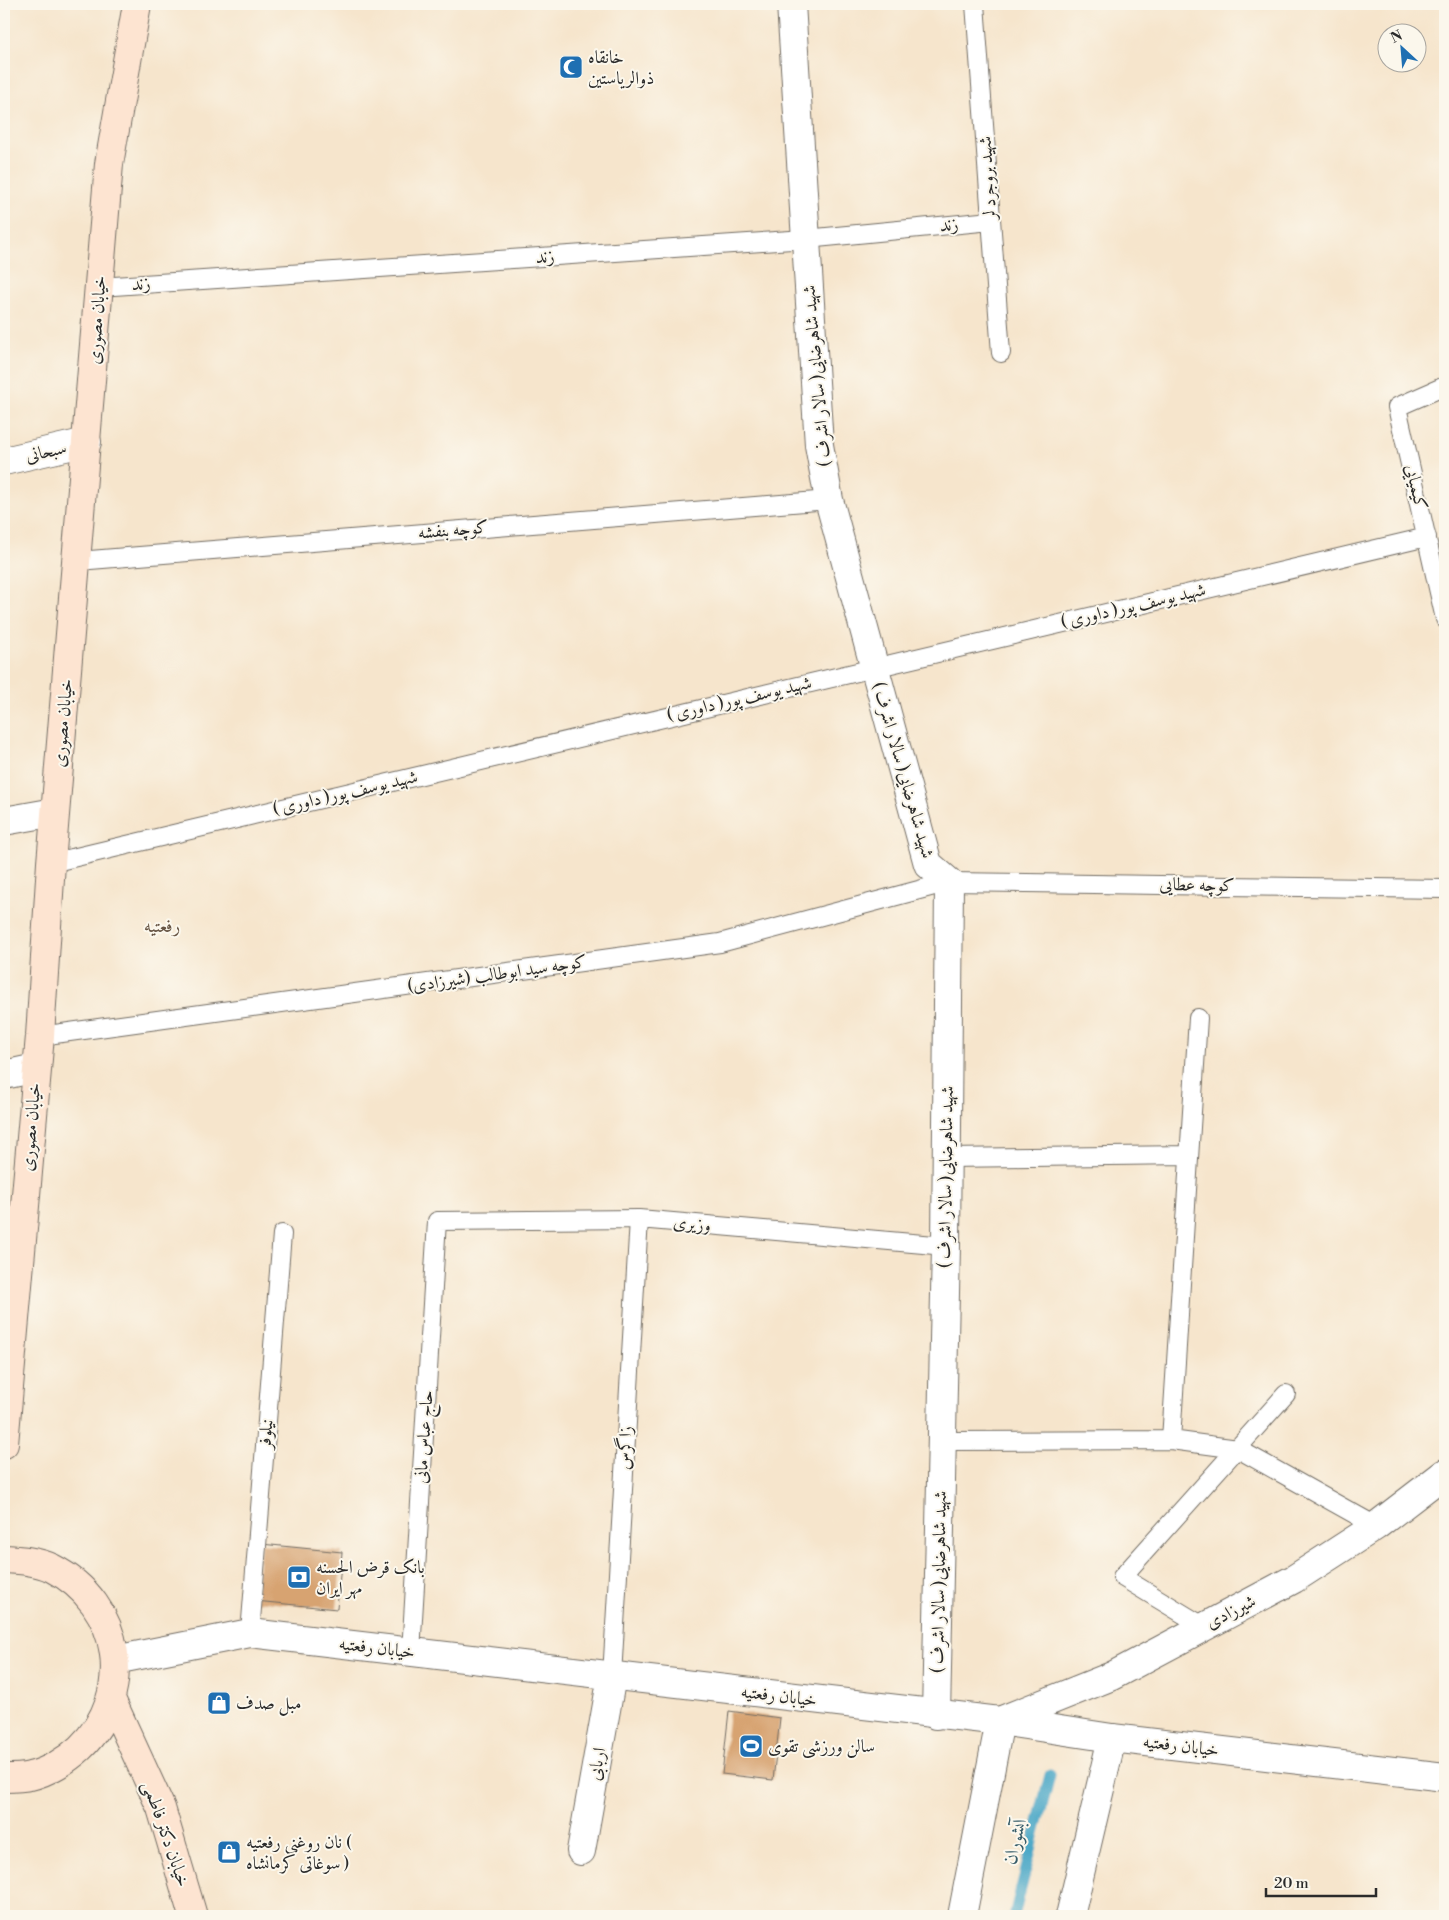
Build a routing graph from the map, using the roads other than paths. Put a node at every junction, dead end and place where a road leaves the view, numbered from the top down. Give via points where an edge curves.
1 (137, 4) edge
2 (791, 4) edge
3 (975, 4) edge
4 (991, 221) junction
5 (806, 239) junction
6 (100, 287) junction
7 (1001, 353) dead end
8 (1445, 386) edge
9 (88, 442) junction
10 (4, 462) edge
11 (829, 500) junction
12 (1427, 537) junction
13 (78, 561) junction
14 (1445, 619) edge
15 (874, 667) junction
16 (55, 812) junction
17 (4, 821) edge
18 (51, 864) junction
19 (949, 882) junction
20 (1445, 889) edge
21 (1198, 1018) dead end
22 (40, 1036) junction
23 (36, 1068) junction
24 (4, 1075) edge
25 (1189, 1156) junction
26 (947, 1158) junction
27 (639, 1219) junction
28 (437, 1221) joint
29 (282, 1234) dead end
30 (946, 1246) junction
31 (1286, 1394) dead end
32 (1171, 1440) junction
33 (943, 1441) junction
34 (4, 1444) edge
35 (1238, 1449) junction
36 (1445, 1473) edge
37 (1376, 1526) junction
38 (4, 1559) edge
39 (1203, 1626) junction
40 (250, 1633) junction
41 (411, 1652) junction
42 (115, 1660) junction
43 (612, 1676) junction
44 (111, 1699) junction
45 (936, 1715) junction
46 (1000, 1721) junction
47 (1112, 1738) junction
48 (1445, 1777) edge
49 (4, 1778) edge
50 (581, 1851) dead end
51 (193, 1916) edge
52 (962, 1916) edge
53 (1070, 1916) edge

1 - 6 main road, خیابان مصوری via 109,164
2 - 5 street, شهید شاهرضایی( سالار اشرف )
3 - 4 lane, شهید بروجرد لر
4 - 5 lane, زند
4 - 7 lane, شهید بروجرد لر
5 - 6 lane, زند
5 - 11 street, شهید شاهرضایی( سالار اشرف ) via 819,445
6 - 9 main road, خیابان مصوری
8 - 12 lane, کیمیایی via 1397,407
9 - 10 street, سبحانی
9 - 13 main road, خیابان مصوری
11 - 13 lane, کوچه بنفشه
11 - 15 street, شهید شاهرضایی( سالار اشرف )
12 - 14 lane, کیمیایی
12 - 15 lane, شهید یوسف پور( داوری )
13 - 16 main road, خیابان مصوری
15 - 18 lane, شهید یوسف پور( داوری )
15 - 19 street, شهید شاهرضایی( سالار اشرف ) via 928,864
16 - 17 street
16 - 18 main road, خیابان مصوری
18 - 22 main road, خیابان مصوری
19 - 20 lane, کوچه عطایی
19 - 22 lane, کوچه سید ابوطالب (شیرزادی) via 720,943
19 - 26 street, شهید شاهرضایی( سالار اشرف )
21 - 25 lane
22 - 23 main road, خیابان مصوری
23 - 24 street
23 - 34 main road, خیابان مصوری
25 - 26 lane
25 - 32 lane
26 - 30 street, شهید شاهرضایی( سالار اشرف )
27 - 28 lane, وزیری
27 - 30 lane, وزیری
27 - 43 lane, زاگرس
28 - 41 lane, حاج عباس مانی
29 - 40 lane, نیلوفر
30 - 33 street, شهید شاهرضایی( سالار اشرف )
31 - 35 lane
32 - 33 lane
32 - 35 lane
33 - 45 street, شهید شاهرضایی( سالار اشرف )
35 - 37 lane
35 - 39 lane via 1122,1577
36 - 37 street, شیرزادی
37 - 39 street, شیرزادی via 1294,1579
38 - 42 main road via 23,1560 52,1568 76,1584 96,1605 109,1631
39 - 46 street, شیرزادی via 1112,1676
40 - 41 street, خیابان رفعتیه
40 - 42 street, خیابان رفعتیه
41 - 43 street, خیابان رفعتیه
42 - 44 main road
43 - 45 street, خیابان رفعتیه
43 - 50 street, اربابی
44 - 49 main road via 94,1734 67,1760 32,1776
44 - 51 main road, خیابان دکتر فاطمی via 161,1808
45 - 46 street, خیابان رفعتیه
46 - 47 street, خیابان رفعتیه
46 - 52 street
47 - 48 street, خیابان رفعتیه
47 - 53 street

